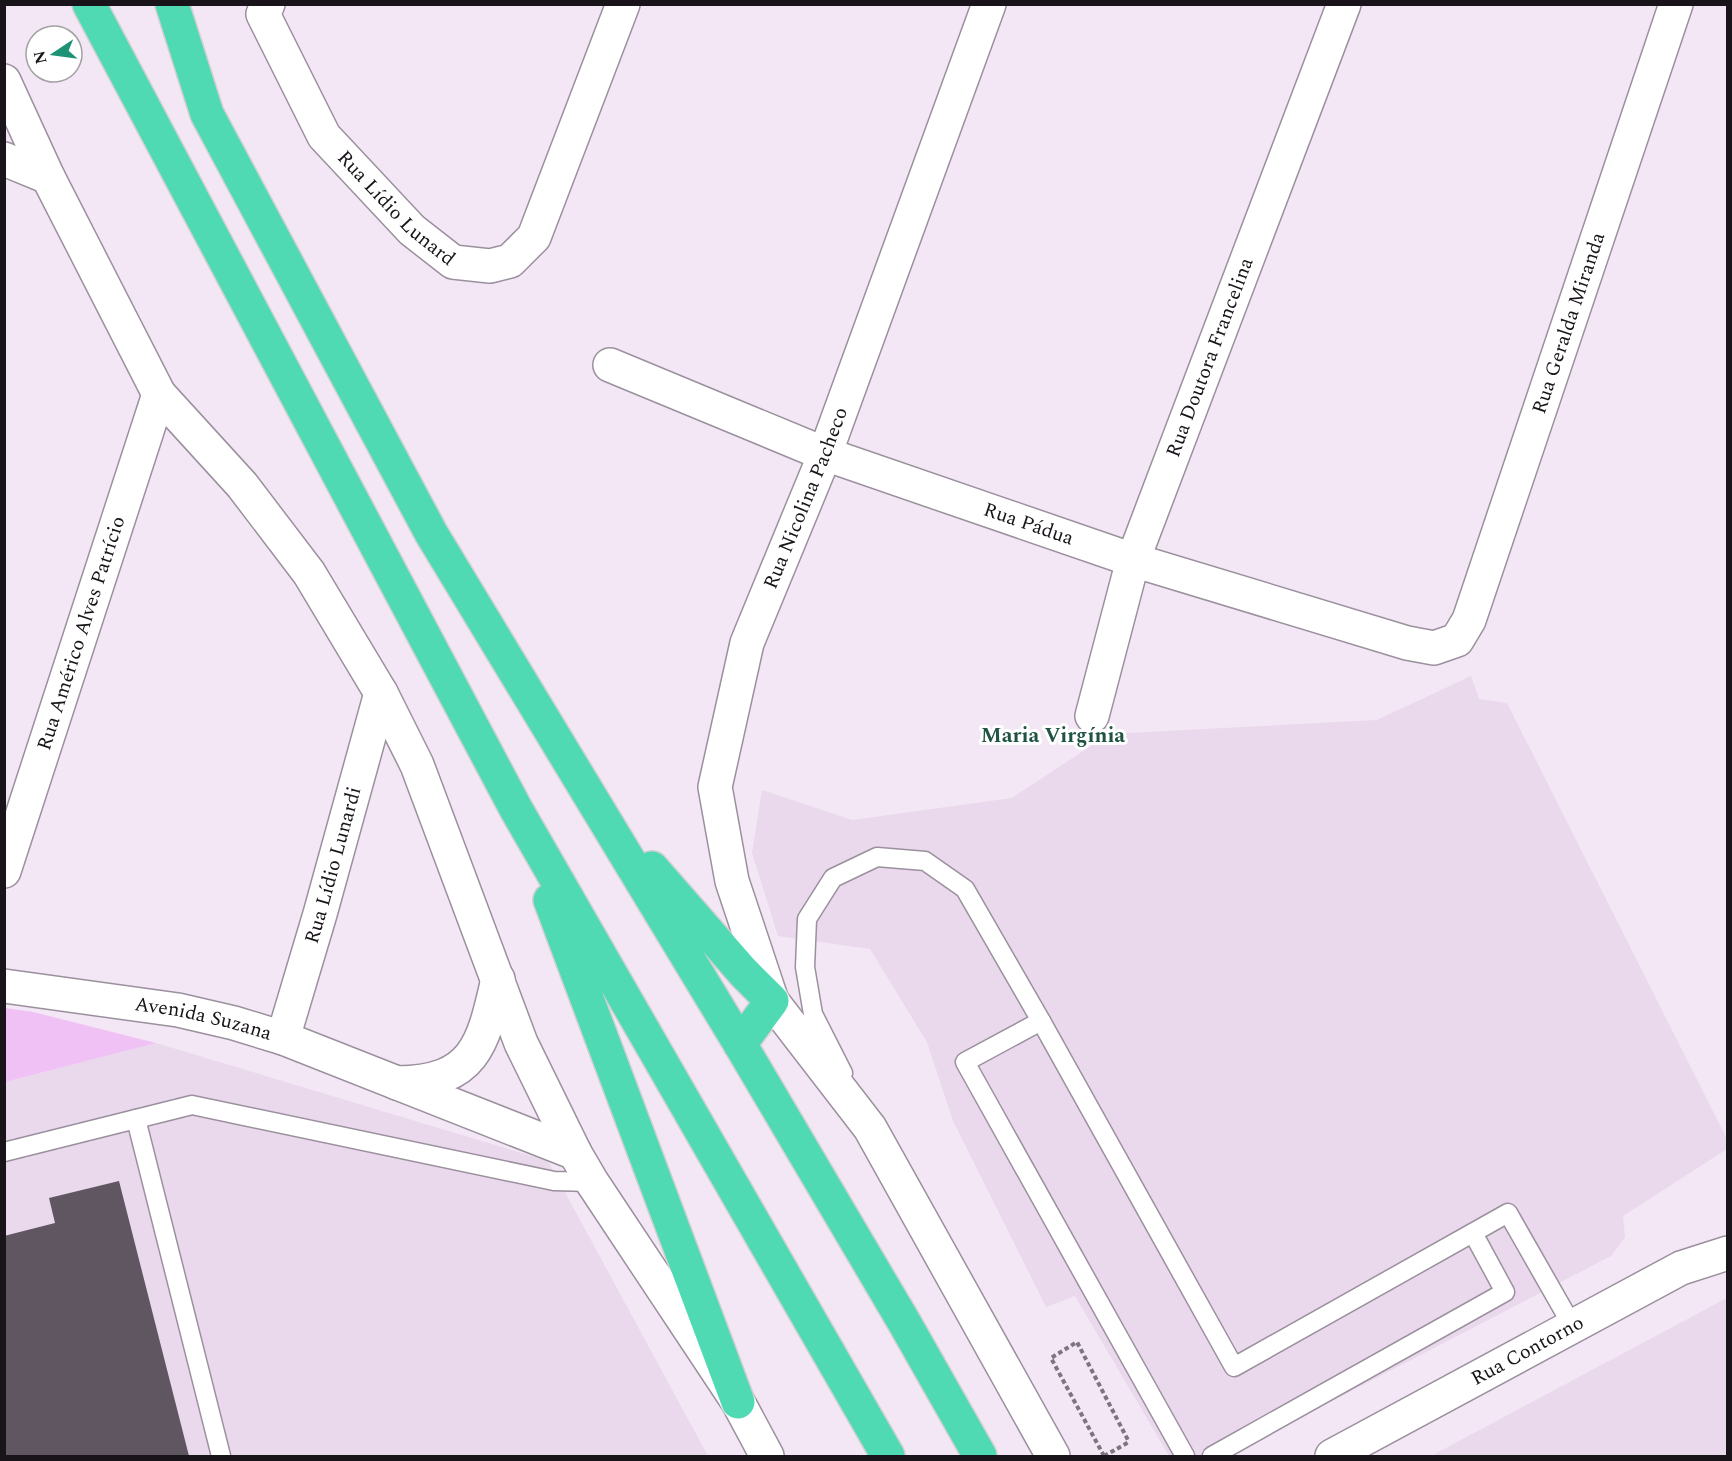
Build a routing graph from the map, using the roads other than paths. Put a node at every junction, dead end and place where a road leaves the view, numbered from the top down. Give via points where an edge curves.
1 (89, 4) edge
2 (154, 4) edge
3 (172, 4) edge
4 (623, 4) edge
5 (989, 4) edge
6 (1344, 4) edge
7 (1676, 4) edge
8 (263, 8) edge
9 (4, 81) edge
10 (207, 114) junction
11 (4, 159) edge
12 (48, 177) junction
13 (610, 365) dead end
14 (159, 394) junction
15 (825, 453) junction
16 (1133, 560) junction
17 (1457, 640) joint
18 (381, 693) junction
19 (1092, 716) dead end
20 (594, 801) junction
21 (516, 809) junction
22 (4, 871) edge
23 (498, 979) junction
24 (4, 986) edge
25 (772, 1001) junction
26 (1041, 1021) junction
27 (283, 1038) junction
28 (740, 1044) junction
29 (395, 1083) junction
30 (136, 1119) junction
31 (870, 1128) junction
32 (4, 1152) edge
33 (574, 1153) junction
34 (592, 1182) junction
35 (1473, 1233) junction
36 (1728, 1254) edge
37 (1573, 1327) junction
38 (738, 1402) junction
39 (221, 1456) edge
40 (767, 1456) edge
41 (779, 1456) edge
42 (888, 1456) edge
43 (981, 1456) edge
44 (1053, 1456) edge
45 (1185, 1456) edge
46 (1212, 1456) edge
47 (1332, 1456) edge

1 - 21 highway
2 - 10 highway
3 - 10 highway
4 - 8 street, Rua Lídio Lunard via 534,237 510,261 490,266 453,262 412,230 324,136
5 - 15 street, Rua Nicolina Pacheco
6 - 16 street, Rua Doutora Francelina
7 - 17 street, Rua Geralda Miranda via 1473,609
9 - 12 street
10 - 20 highway via 431,533
11 - 12 street
12 - 14 street
13 - 15 street, Rua Pádua
14 - 18 street via 242,486 309,573
14 - 22 street, Rua Américo Alves Patrício
15 - 16 street, Rua Pádua
15 - 25 street, Rua Nicolina Pacheco via 747,644 715,787 732,881
16 - 17 street, Rua Pádua via 1407,643 1434,648
16 - 19 street, Rua Doutora Francelina
18 - 23 street via 417,765
18 - 27 street, Rua Lídio Lunardi
20 - 25 highway
20 - 28 highway
21 - 38 highway
21 - 42 highway
23 - 29 street, Avenida Suzana via 484,1034 467,1060 435,1079
23 - 33 street via 521,1043
24 - 27 street, Avenida Suzana via 178,1010
25 - 28 highway
25 - 31 street, Rua Nicolina Pacheco
26 - 31 lane via 965,889 925,861 877,857 833,878 807,919 805,967 813,1014
26 - 35 lane via 1234,1367
26 - 45 lane via 965,1062
27 - 29 street, Avenida Suzana
28 - 43 highway
29 - 33 street, Avenida Suzana
30 - 32 lane
30 - 34 lane via 192,1104 554,1181
30 - 39 lane
31 - 44 street, Rua Nicolina Pacheco
33 - 34 street
34 - 38 street
35 - 37 lane via 1508,1213
35 - 46 lane via 1505,1292
36 - 37 street, Rua Contorno via 1681,1268
37 - 47 street, Rua Contorno
38 - 40 street
38 - 41 lane

